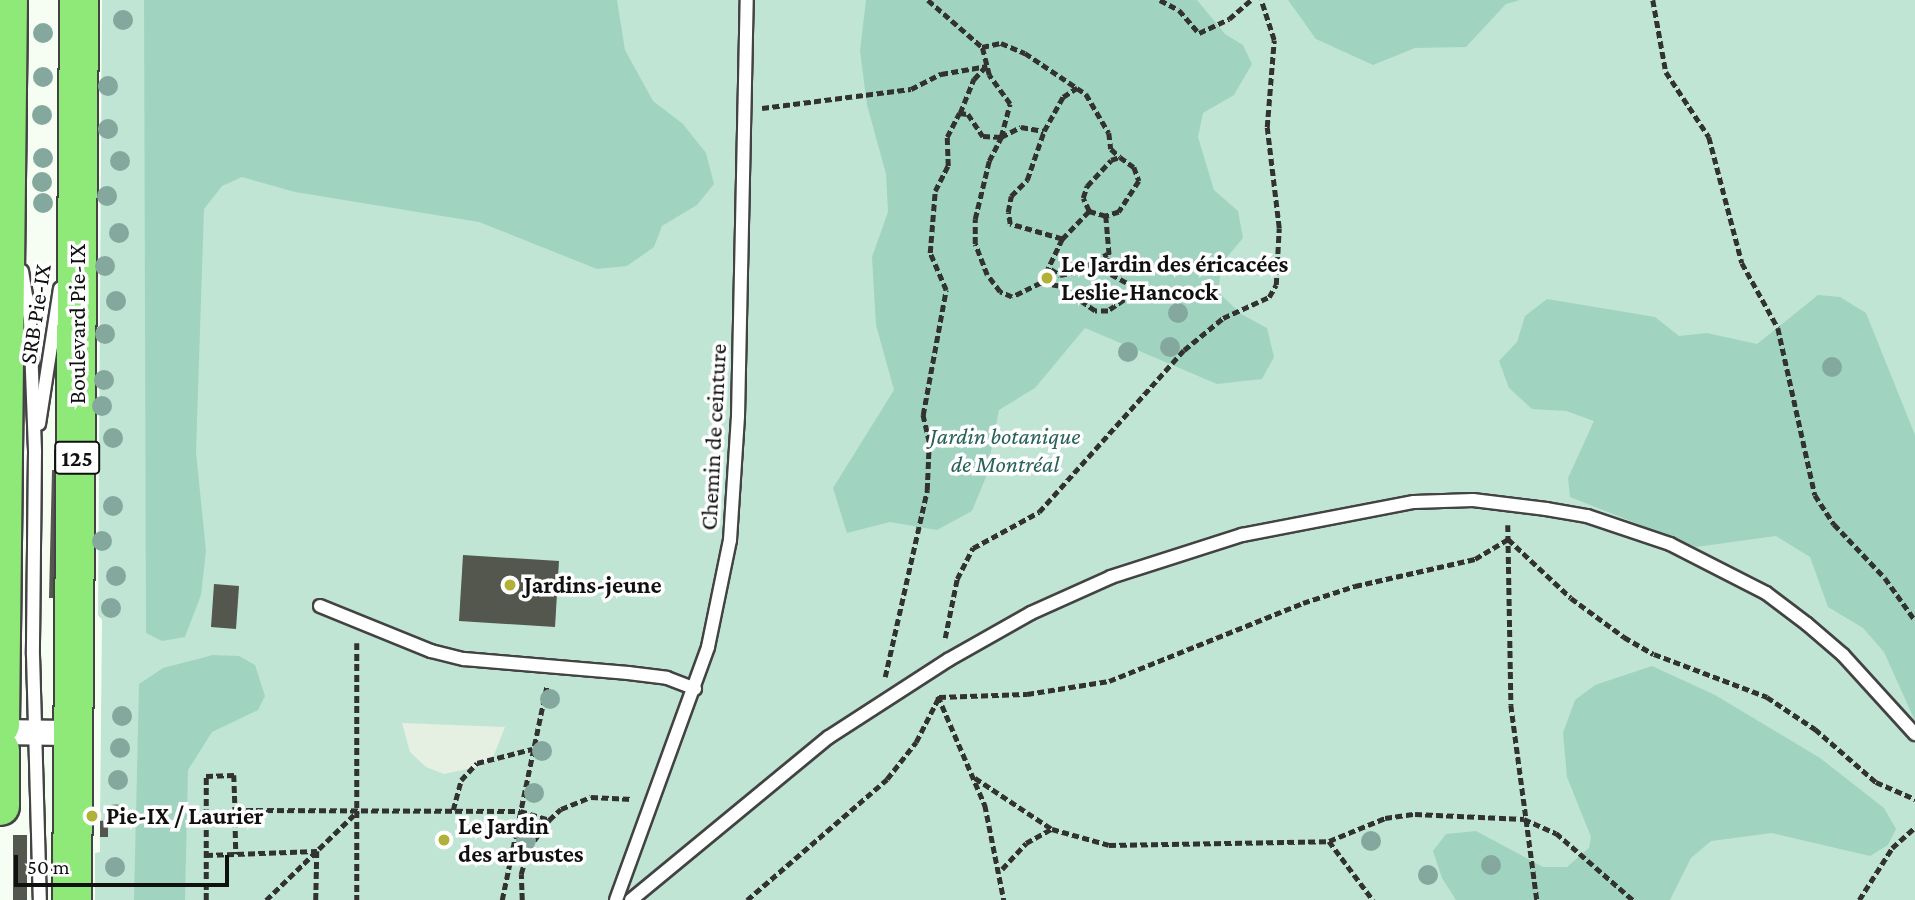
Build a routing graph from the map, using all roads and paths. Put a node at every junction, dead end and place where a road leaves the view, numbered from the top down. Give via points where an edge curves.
1 (8, 0) edge
2 (79, 0) edge
3 (747, 0) edge
4 (928, 0) edge
5 (1160, 0) edge
6 (1251, 0) edge
7 (1261, 0) edge
8 (1653, 0) edge
9 (982, 47) junction
10 (986, 66) junction
11 (1077, 88) junction
12 (744, 113) junction
13 (959, 113) junction
14 (1044, 131) junction
15 (1001, 137) junction
16 (1120, 157) junction
17 (6, 177) junction
18 (76, 183) junction
19 (1089, 211) junction
20 (1106, 215) junction
21 (1062, 239) junction
22 (1107, 254) junction
23 (1051, 268) junction
24 (1041, 283) junction
25 (35, 452) junction
26 (1508, 503) junction
27 (1508, 539) junction
28 (320, 606) dead end
29 (949, 617) dead end
30 (1915, 620) edge
31 (357, 621) junction
32 (551, 668) junction
33 (928, 673) junction
34 (695, 689) junction
35 (939, 697) junction
36 (878, 704) junction
37 (0, 725) edge
38 (0, 732) edge
39 (56, 733) junction
40 (1915, 734) edge
41 (532, 748) junction
42 (0, 750) edge
43 (975, 778) junction
44 (1915, 799) edge
45 (638, 800) dead end
46 (0, 806) edge
47 (235, 810) junction
48 (359, 810) junction
49 (453, 810) junction
50 (520, 811) junction
51 (1524, 819) junction
52 (549, 820) junction
53 (1915, 827) edge
54 (1052, 829) junction
55 (1329, 841) junction
56 (317, 851) junction
57 (206, 855) junction
58 (236, 855) junction
59 (1002, 870) junction
60 (40, 900) edge
61 (72, 900) edge
62 (206, 900) edge
63 (266, 900) edge
64 (316, 900) edge
65 (358, 900) edge
66 (502, 900) edge
67 (522, 900) edge
68 (616, 900) edge
69 (631, 900) edge
70 (747, 900) edge
71 (1004, 900) edge
72 (1373, 900) edge
73 (1537, 900) edge
74 (1633, 900) edge
75 (1859, 900) edge

1 - 17 main road
2 - 18 main road, Boulevard Pie-IX / 125
3 - 12 lane, Chemin de ceinture
4 - 9 path
5 - 6 path via 1179,10 1199,33 1228,19
7 - 29 path via 1274,40 1267,127 1279,228 1276,285 1269,297 1223,318 1184,349 1039,512 973,548 957,579
8 - 30 path via 1666,72 1709,137 1741,263 1776,320 1815,495
9 - 10 path
9 - 11 path via 1001,43 1025,53
10 - 12 path via 941,74 911,89 812,99
10 - 13 path via 974,79
10 - 15 path via 1010,104
11 - 14 path via 1063,97
11 - 16 path via 1099,111 1111,149
12 - 34 lane, Chemin de ceinture via 736,477 718,604
13 - 15 path via 968,114 983,136
13 - 36 path via 947,137 948,166 935,191 930,253 946,290 923,415 929,442 927,491
14 - 15 path via 1021,127
14 - 21 path via 1027,180 1011,196 1007,212 1010,224
15 - 24 path via 989,161 975,219 975,244 1000,292 1012,297
16 - 19 path via 1111,160 1087,186 1083,198
16 - 20 path via 1134,167 1139,181 1119,212
17 - 25 lane, SRB Pie-IX via 30,320
17 - 37 main road
18 - 25 lane, SRB Pie-IX
18 - 39 main road, Boulevard Pie-IX / 125
19 - 20 path
19 - 21 path
20 - 22 path
21 - 23 path
22 - 23 path via 1076,272 1060,275
22 - 24 path via 1111,274 1131,285 1132,294 1108,311 1095,312 1059,286
23 - 24 path
25 - 39 lane, SRB Pie-IX via 33,638
26 - 27 path
26 - 33 lane via 1414,502 1242,535 1171,556 1063,598
26 - 40 lane via 1626,528 1722,568 1766,593 1843,655
27 - 35 path via 1489,554 1459,564 1313,600 1109,681 1027,694
27 - 44 path via 1571,598 1624,637 1654,654 1767,697 1815,729 1876,782
27 - 51 path via 1511,705
28 - 31 lane
31 - 32 lane via 453,656
31 - 48 path
32 - 34 lane via 667,678
32 - 41 path
33 - 35 path
33 - 36 lane
34 - 68 lane, Chemin de ceinture
35 - 43 path
35 - 70 path via 916,742 887,779
36 - 69 lane via 755,794
38 - 39 street
39 - 60 lane, SRB Pie-IX
39 - 61 main road, Boulevard Pie-IX / 125
41 - 49 path via 477,763 461,780
41 - 50 path
42 - 46 main road
43 - 54 path
43 - 59 path
45 - 52 path via 591,797 561,809
47 - 48 path
47 - 57 path via 234,775 205,776
47 - 58 path
48 - 49 path
48 - 56 path
48 - 65 path
49 - 50 path
50 - 52 path
50 - 66 path
51 - 55 path via 1415,814 1385,818
51 - 73 path
51 - 74 path via 1556,832
52 - 67 path via 524,862
53 - 75 path via 1892,848
54 - 55 path via 1109,845
54 - 59 path via 1026,843
55 - 72 path
56 - 58 path
56 - 63 path
56 - 64 path
57 - 58 path
57 - 62 path
59 - 71 path

